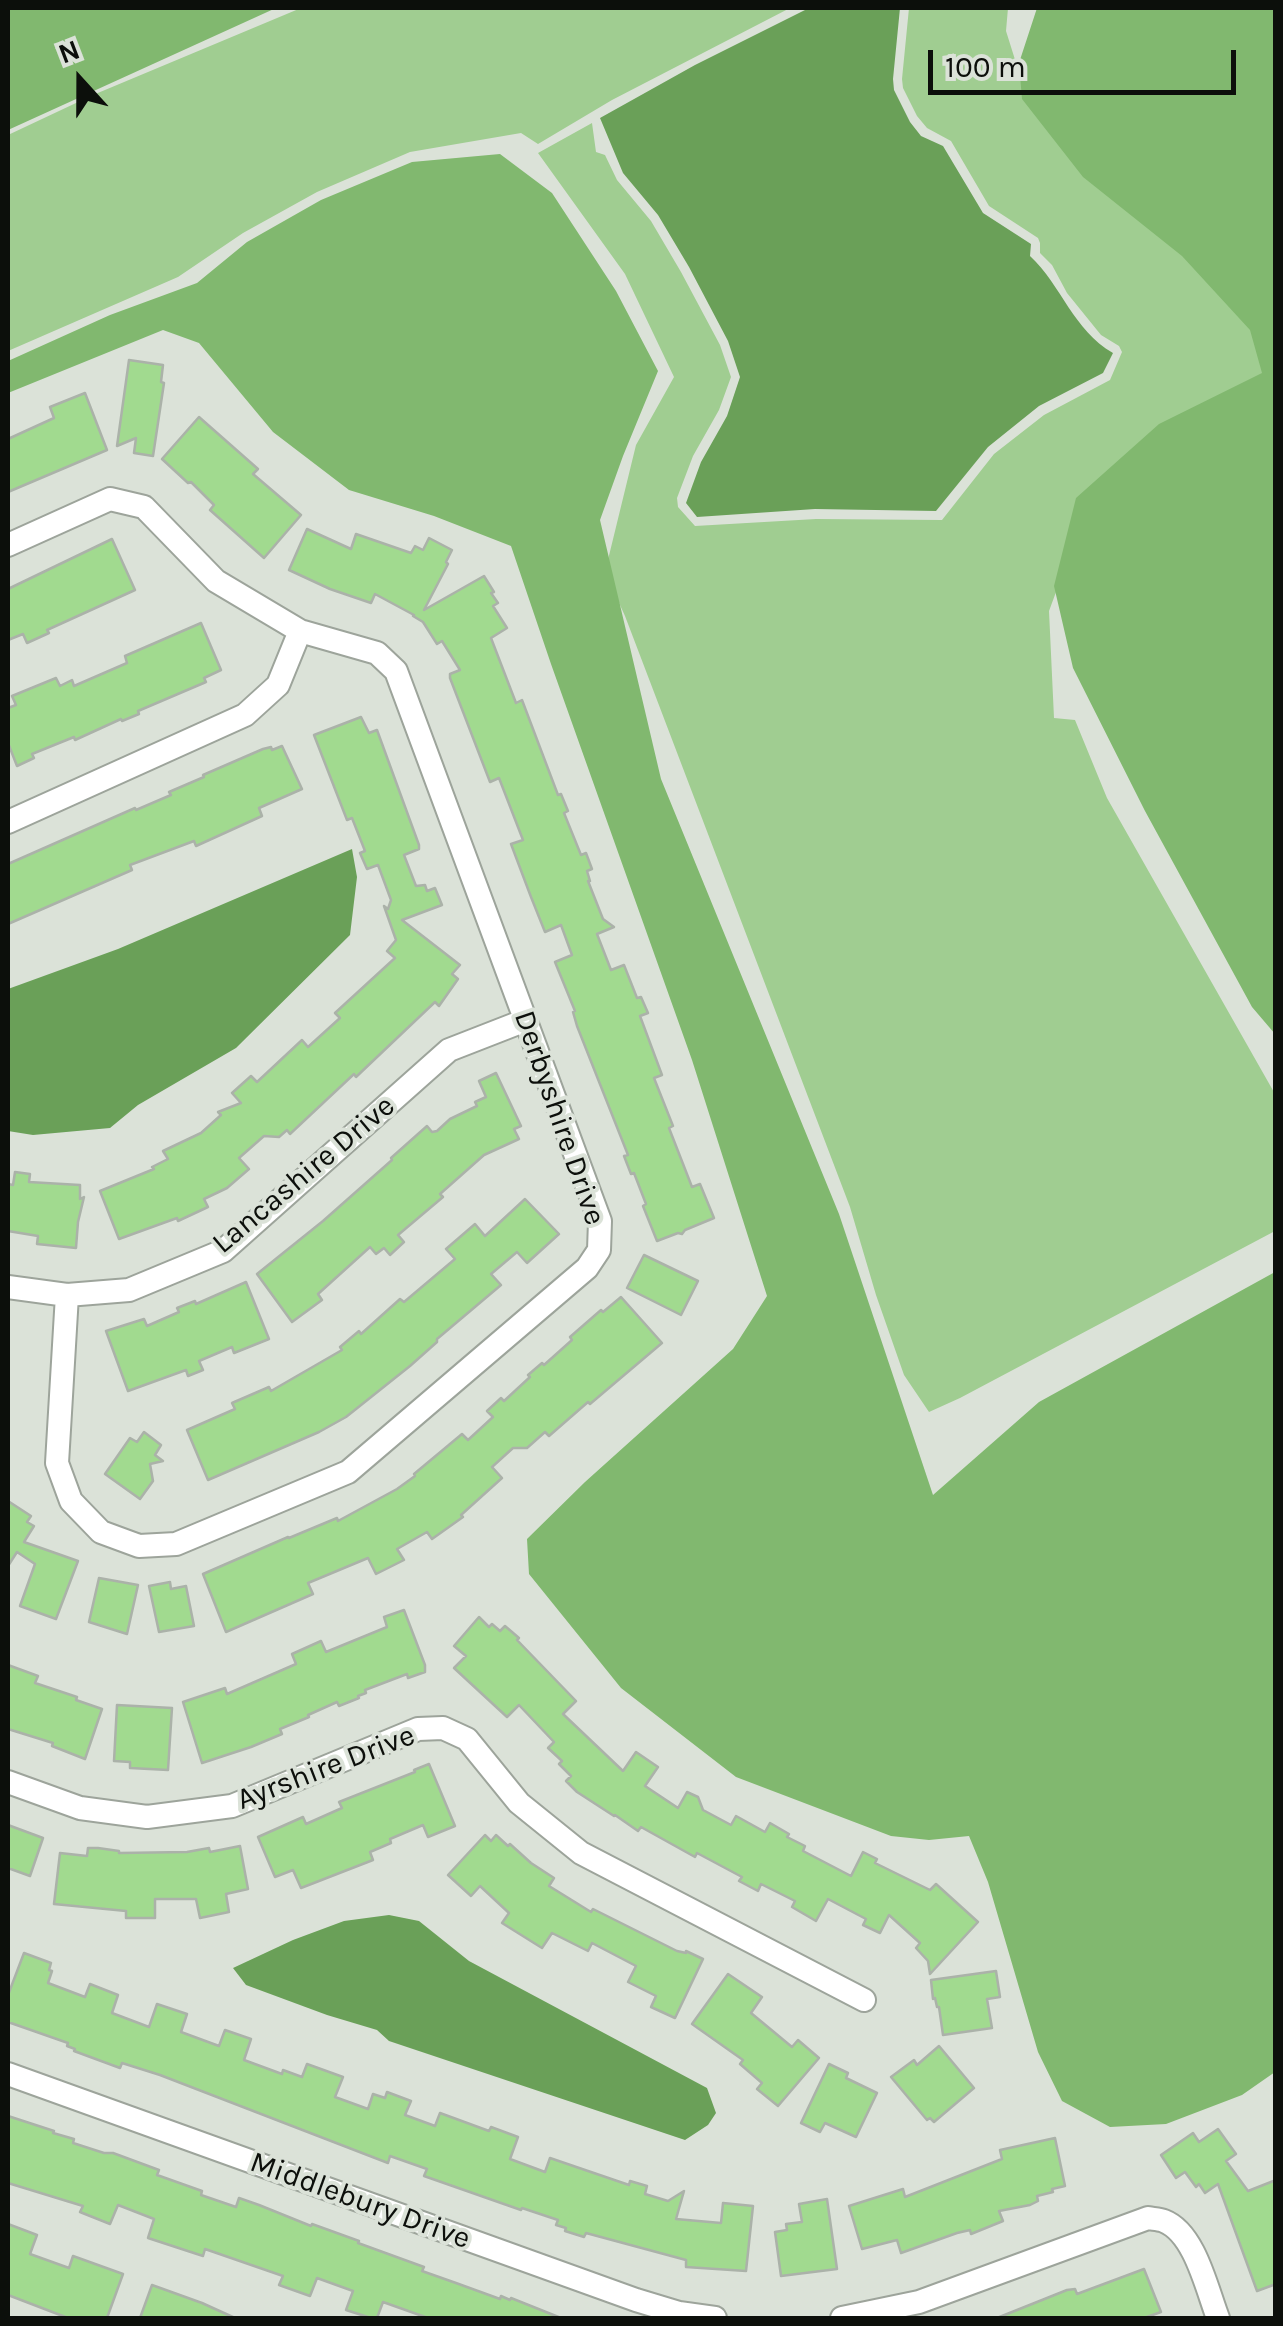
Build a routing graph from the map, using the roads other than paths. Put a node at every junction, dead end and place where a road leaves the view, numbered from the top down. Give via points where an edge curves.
1 (8, 545) edge
2 (300, 631) junction
3 (8, 822) edge
4 (526, 1020) junction
5 (8, 1287) edge
6 (67, 1295) junction
7 (8, 1782) edge
8 (864, 2000) dead end
9 (8, 2074) edge
10 (715, 2318) edge
11 (842, 2318) edge
12 (1218, 2318) edge

1 - 2 street, Derbyshire Drive via 110,499 144,507 216,581
2 - 3 street via 278,685 244,716
2 - 4 street, Derbyshire Drive via 377,653 396,671
4 - 6 street, Lancashire Drive via 449,1050 223,1251 129,1290
4 - 6 street, Derbyshire Drive via 600,1221 600,1250 348,1472 176,1544 138,1546 101,1532 71,1501 57,1463
5 - 6 street, Lancashire Drive
7 - 8 street, Ayrshire Drive via 80,1808 147,1818 232,1806 418,1729 444,1728 467,1738 520,1803 581,1853
9 - 10 street, Middlebury Drive via 636,2300
11 - 12 street via 919,2302 1148,2218 1181,2232

